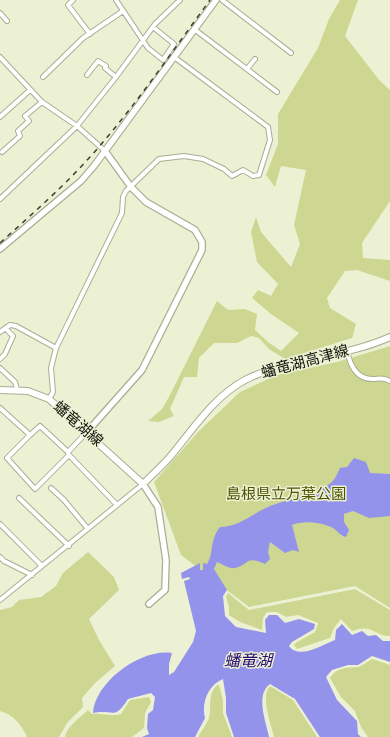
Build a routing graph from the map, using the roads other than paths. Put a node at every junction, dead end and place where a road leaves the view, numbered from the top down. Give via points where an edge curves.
1 (73, 0) edge
2 (116, 0) edge
3 (180, 0) edge
4 (216, 0) edge
5 (222, 0) edge
6 (123, 11) junction
7 (0, 14) edge
8 (7, 21) dead end
9 (153, 27) junction
10 (194, 29) junction
11 (90, 34) junction
12 (143, 39) junction
13 (291, 53) dead end
14 (0, 57) edge
15 (174, 57) junction
16 (255, 59) dead end
17 (247, 69) junction
18 (87, 75) dead end
19 (43, 77) dead end
20 (116, 77) junction
21 (30, 90) junction
22 (277, 92) dead end
23 (42, 102) junction
24 (0, 117) edge
25 (76, 126) junction
26 (105, 151) junction
27 (2, 152) dead end
28 (131, 187) junction
29 (0, 199) edge
30 (0, 250) edge
31 (5, 328) junction
32 (0, 332) edge
33 (390, 337) edge
34 (56, 348) junction
35 (347, 351) junction
36 (0, 359) edge
37 (0, 368) edge
38 (390, 380) edge
39 (17, 389) junction
40 (0, 390) edge
41 (49, 399) junction
42 (0, 408) edge
43 (87, 432) junction
44 (30, 435) junction
45 (69, 454) junction
46 (143, 484) junction
47 (51, 488) dead end
48 (19, 498) dead end
49 (117, 505) junction
50 (0, 524) edge
51 (88, 529) junction
52 (69, 546) junction
53 (0, 557) edge
54 (42, 566) junction
55 (32, 575) junction
56 (0, 600) edge
57 (149, 604) dead end

1 - 11 street via 68,5
2 - 6 street
3 - 9 street
4 - 10 street
5 - 13 street
6 - 11 street
6 - 12 street
7 - 8 street
9 - 12 street
9 - 12 street via 174,44 163,60 148,48
10 - 15 street
10 - 17 street
11 - 19 street
12 - 20 street
14 - 21 street
15 - 26 street
15 - 28 street via 268,127 270,140 259,175 253,176 243,170 232,176 204,159 177,156 159,159
16 - 17 street
17 - 22 street
18 - 20 street via 98,60
20 - 25 street
21 - 23 street
21 - 24 street
23 - 25 street
23 - 27 street via 25,116 29,121 18,131 20,136
25 - 26 street
25 - 29 street
26 - 28 street
26 - 30 street via 81,181
28 - 34 street via 123,197 122,213
28 - 43 street via 155,208 195,230 202,242 202,250 142,370
31 - 32 street
31 - 34 street via 10,325 16,326
31 - 36 street via 13,336
33 - 35 main road, 蟠竜湖高津線
34 - 41 street via 51,368 54,392
35 - 38 street via 349,362 355,372 363,378
35 - 46 main road, 蟠竜湖高津線 via 279,367 244,381 214,405 168,460
37 - 39 street via 15,382
39 - 40 main road, 蟠竜湖線
39 - 41 main road, 蟠竜湖線 via 41,394
41 - 43 main road, 蟠竜湖線
42 - 44 street
43 - 45 street
43 - 46 main road, 蟠竜湖線
44 - 45 street via 40,426
44 - 45 street via 7,458 35,489
45 - 49 street
46 - 49 street
46 - 57 street via 158,506 166,560 165,590
47 - 51 street
48 - 52 street
49 - 51 street
50 - 54 street
51 - 52 street
52 - 54 street
53 - 55 street
54 - 55 street
55 - 56 street

